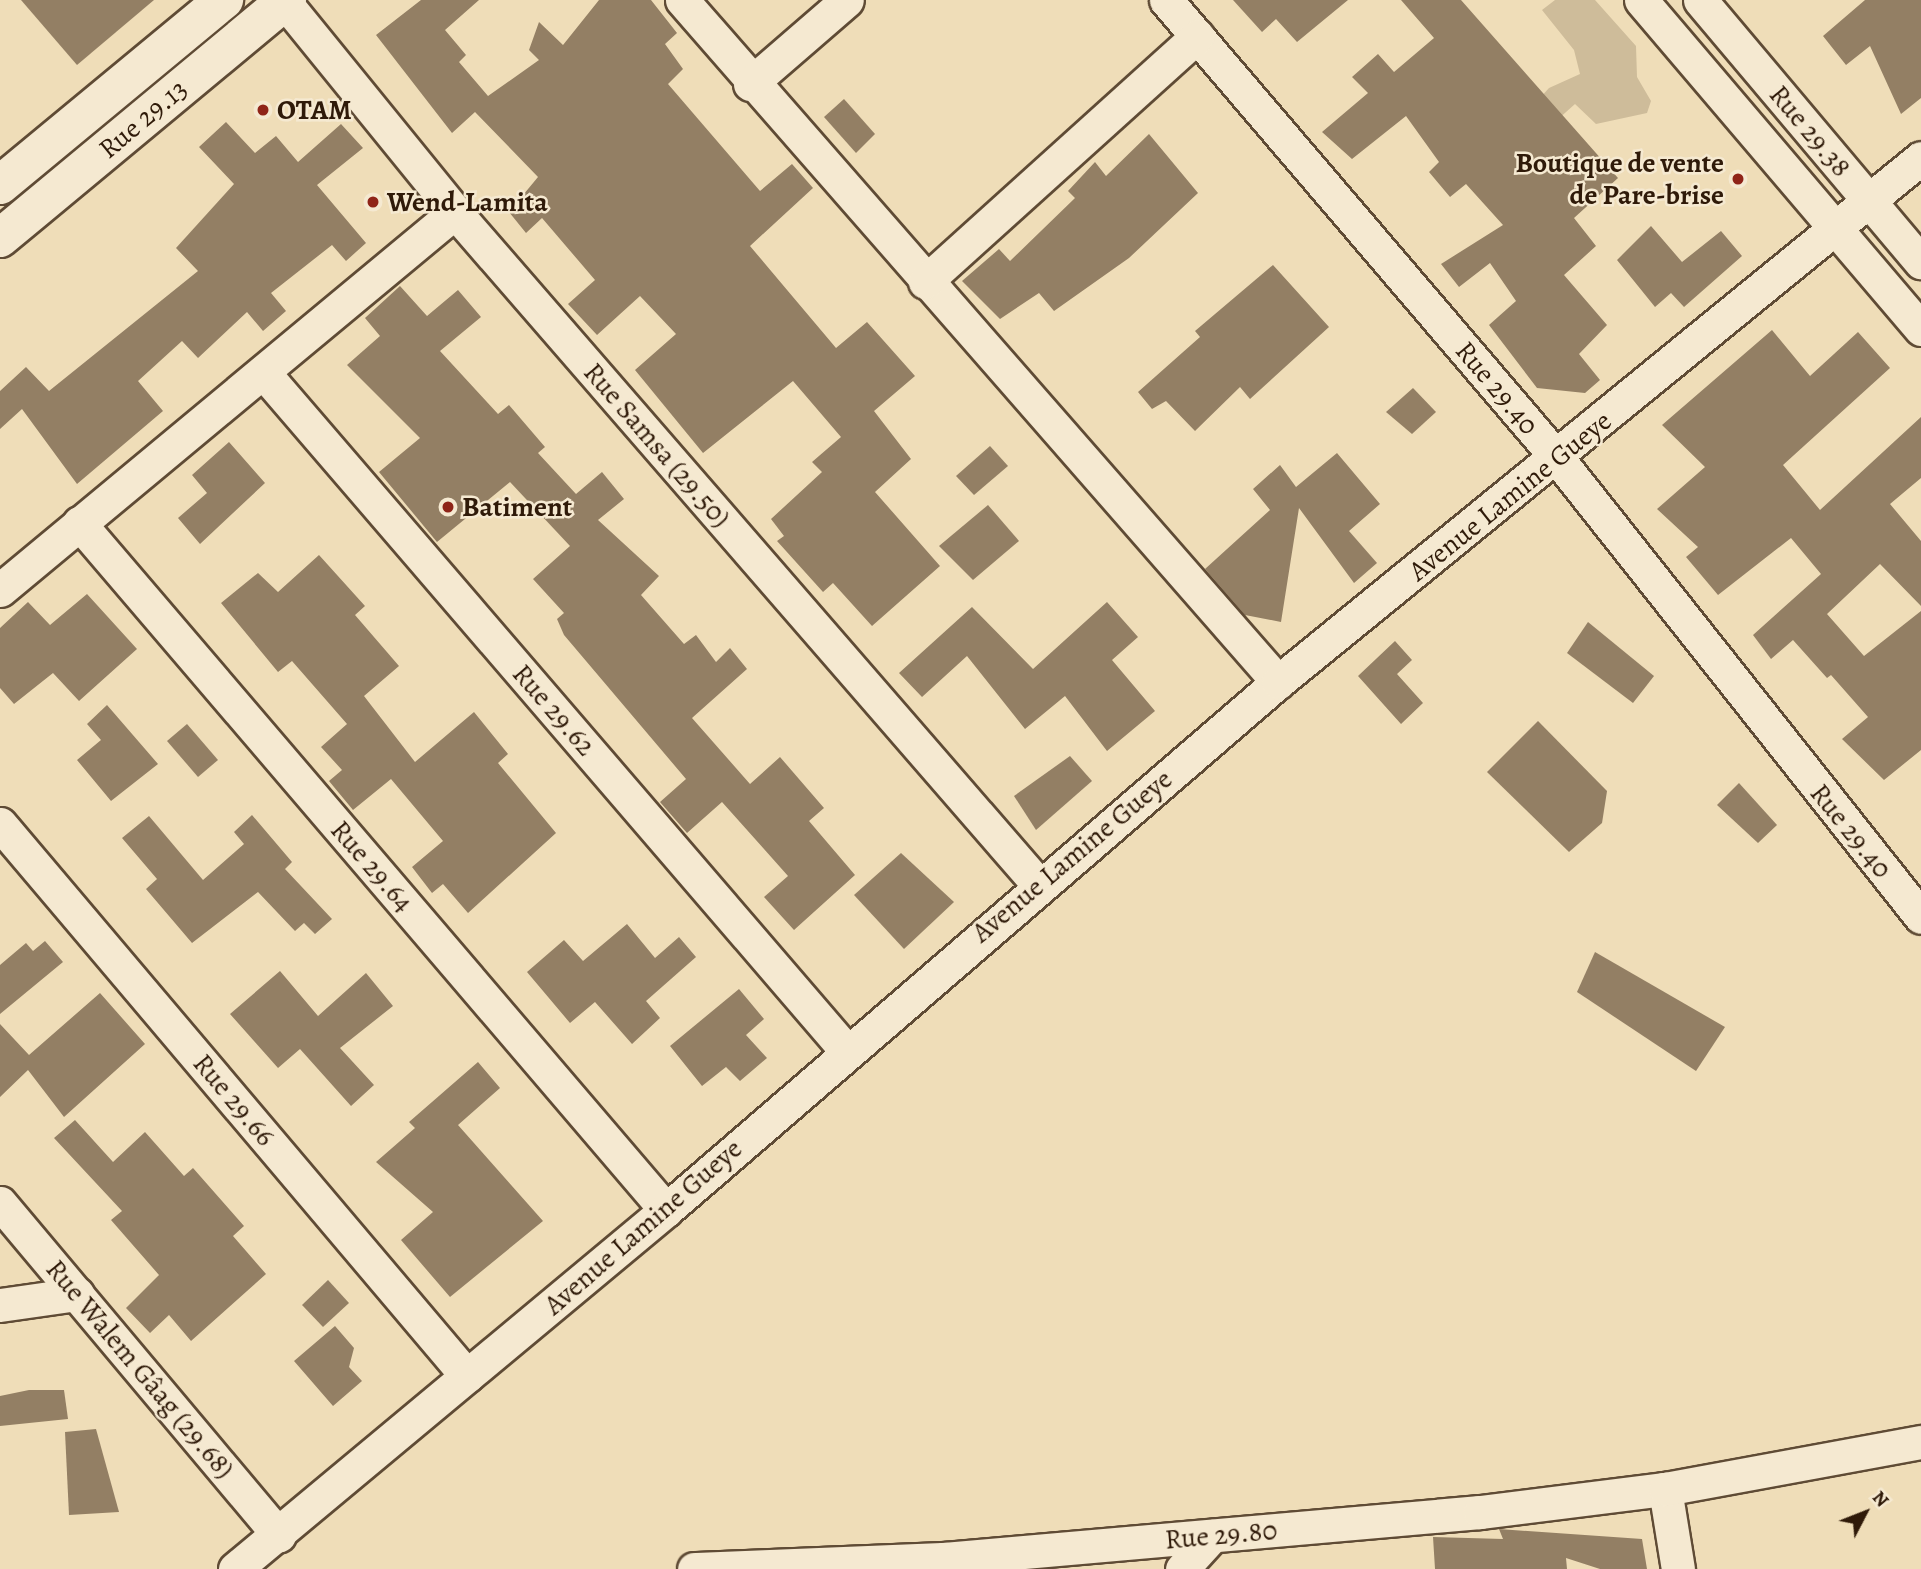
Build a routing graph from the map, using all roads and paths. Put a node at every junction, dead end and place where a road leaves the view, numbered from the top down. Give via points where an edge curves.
1 (224, 0) edge
2 (682, 0) edge
3 (847, 0) edge
4 (1166, 0) edge
5 (1641, 0) edge
6 (1700, 0) edge
7 (285, 1) edge
8 (1197, 36) junction
9 (750, 83) junction
10 (1921, 158) edge
11 (0, 185) edge
12 (1870, 201) junction
13 (456, 212) junction
14 (1836, 229) junction
15 (0, 238) edge
16 (1921, 262) edge
17 (925, 282) junction
18 (1921, 329) edge
19 (263, 372) junction
20 (1558, 459) junction
21 (79, 523) junction
22 (0, 590) edge
23 (1278, 681) junction
24 (0, 824) edge
25 (1038, 884) junction
26 (1921, 917) edge
27 (845, 1049) junction
28 (0, 1203) edge
29 (666, 1210) junction
30 (77, 1294) junction
31 (0, 1305) edge
32 (467, 1376) junction
33 (1921, 1442) edge
34 (1665, 1489) junction
35 (279, 1535) junction
36 (1212, 1536) junction
37 (816, 1566) edge
38 (235, 1569) edge
39 (694, 1569) edge
40 (1182, 1569) edge
41 (1678, 1569) edge

1 - 11 main road, Rue 29.13
2 - 9 street
3 - 9 street
4 - 8 street, Rue 29.40
5 - 14 street
6 - 12 street, Rue 29.38
7 - 13 street, Rue Samsa (29.50)
7 - 15 main road, Rue 29.13
8 - 17 street
8 - 20 street, Rue 29.40
9 - 17 street
10 - 12 street, Avenue Lamine Gueye
12 - 14 street, Avenue Lamine Gueye
12 - 16 street, Rue 29.38
13 - 19 street
13 - 25 street, Rue Samsa (29.50)
14 - 18 street
14 - 20 street, Avenue Lamine Gueye
17 - 23 street
19 - 21 street
19 - 27 street, Rue 29.62
20 - 23 street, Avenue Lamine Gueye
20 - 26 street, Rue 29.40
21 - 22 street
21 - 29 street, Rue 29.64
23 - 25 street, Avenue Lamine Gueye
24 - 32 street, Rue 29.66
25 - 27 street, Avenue Lamine Gueye
27 - 29 street, Avenue Lamine Gueye
28 - 30 street, Rue Walem Gâag (29.68)
29 - 32 street, Avenue Lamine Gueye
30 - 31 street
30 - 35 street, Rue Walem Gâag (29.68)
32 - 35 street, Avenue Lamine Gueye
33 - 34 street, Rue 29.80
34 - 36 street, Rue 29.80
34 - 41 street
35 - 38 street, Avenue Lamine Gueye
36 - 37 street, Rue 29.80
36 - 40 street
37 - 39 street, Rue 29.80

